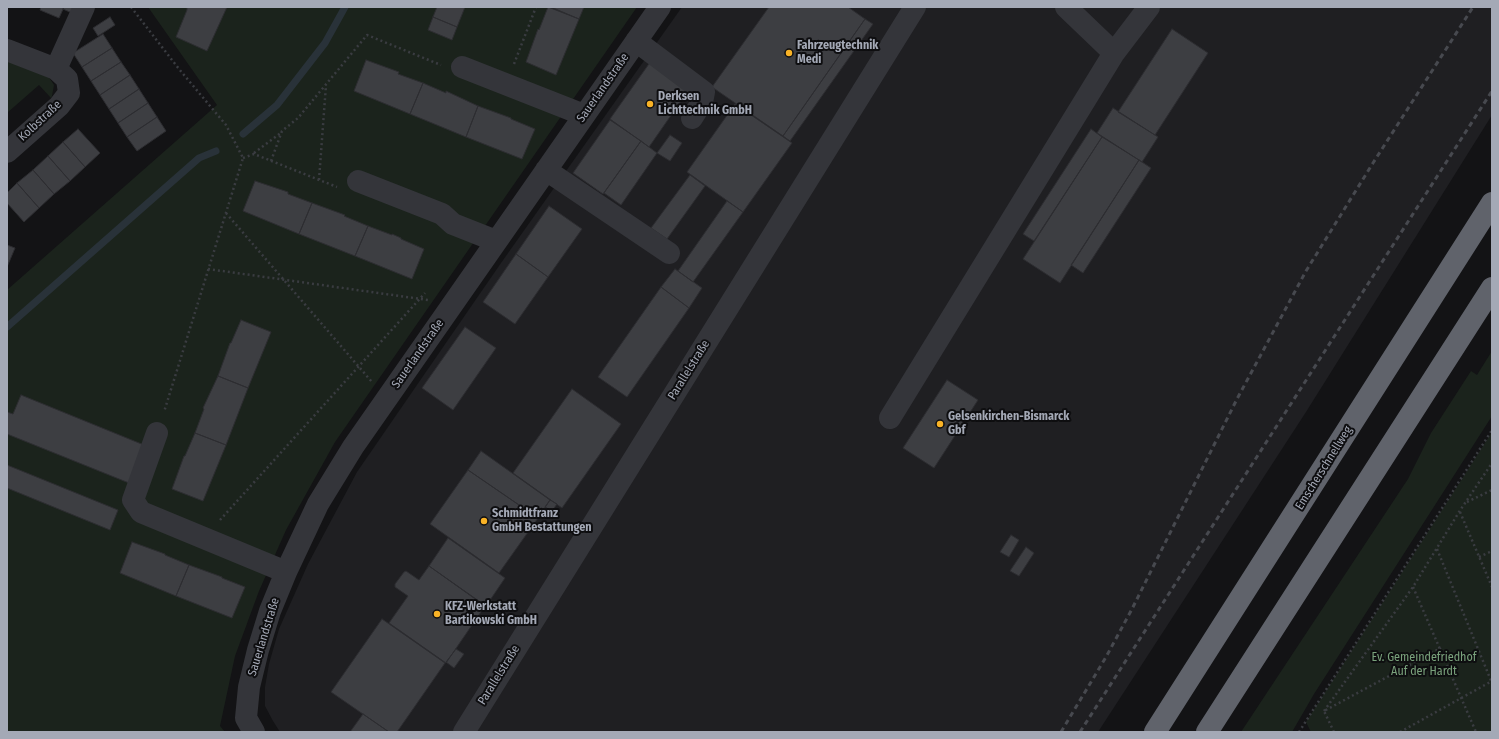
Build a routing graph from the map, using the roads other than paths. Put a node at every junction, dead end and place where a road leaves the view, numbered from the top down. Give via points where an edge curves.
1 (84, 7) edge
2 (660, 7) edge
3 (914, 7) edge
4 (1066, 7) edge
5 (1149, 7) edge
6 (636, 40) junction
7 (7, 50) edge
8 (1114, 53) junction
9 (462, 67) road end
10 (56, 69) junction
11 (584, 115) junction
12 (692, 118) dead end
13 (7, 152) edge
14 (546, 170) junction
15 (358, 181) road end
16 (1492, 203) edge
17 (496, 241) junction
18 (669, 253) dead end
19 (1492, 288) edge
20 (890, 418) dead end
21 (157, 433) road end
22 (286, 572) junction
23 (254, 732) edge
24 (464, 732) edge
25 (1155, 732) edge
26 (1207, 732) edge

1 - 10 street
2 - 6 street, Sauerlandstraße
3 - 24 street, Parallelstraße
4 - 8 street
5 - 8 street
6 - 11 street, Sauerlandstraße
6 - 12 street via 704,92 702,102
7 - 10 street
8 - 20 street
9 - 11 street
10 - 13 street, Kolbstraße via 67,79 69,93 59,106
11 - 14 street, Sauerlandstraße
14 - 17 street, Sauerlandstraße
14 - 18 street
15 - 17 street via 442,214 453,224
16 - 25 highway, Emscherschnellweg
17 - 22 street, Sauerlandstraße via 353,447 318,504
19 - 26 highway
21 - 22 street via 133,500 142,512
22 - 23 street, Sauerlandstraße via 270,611 249,687 246,718

